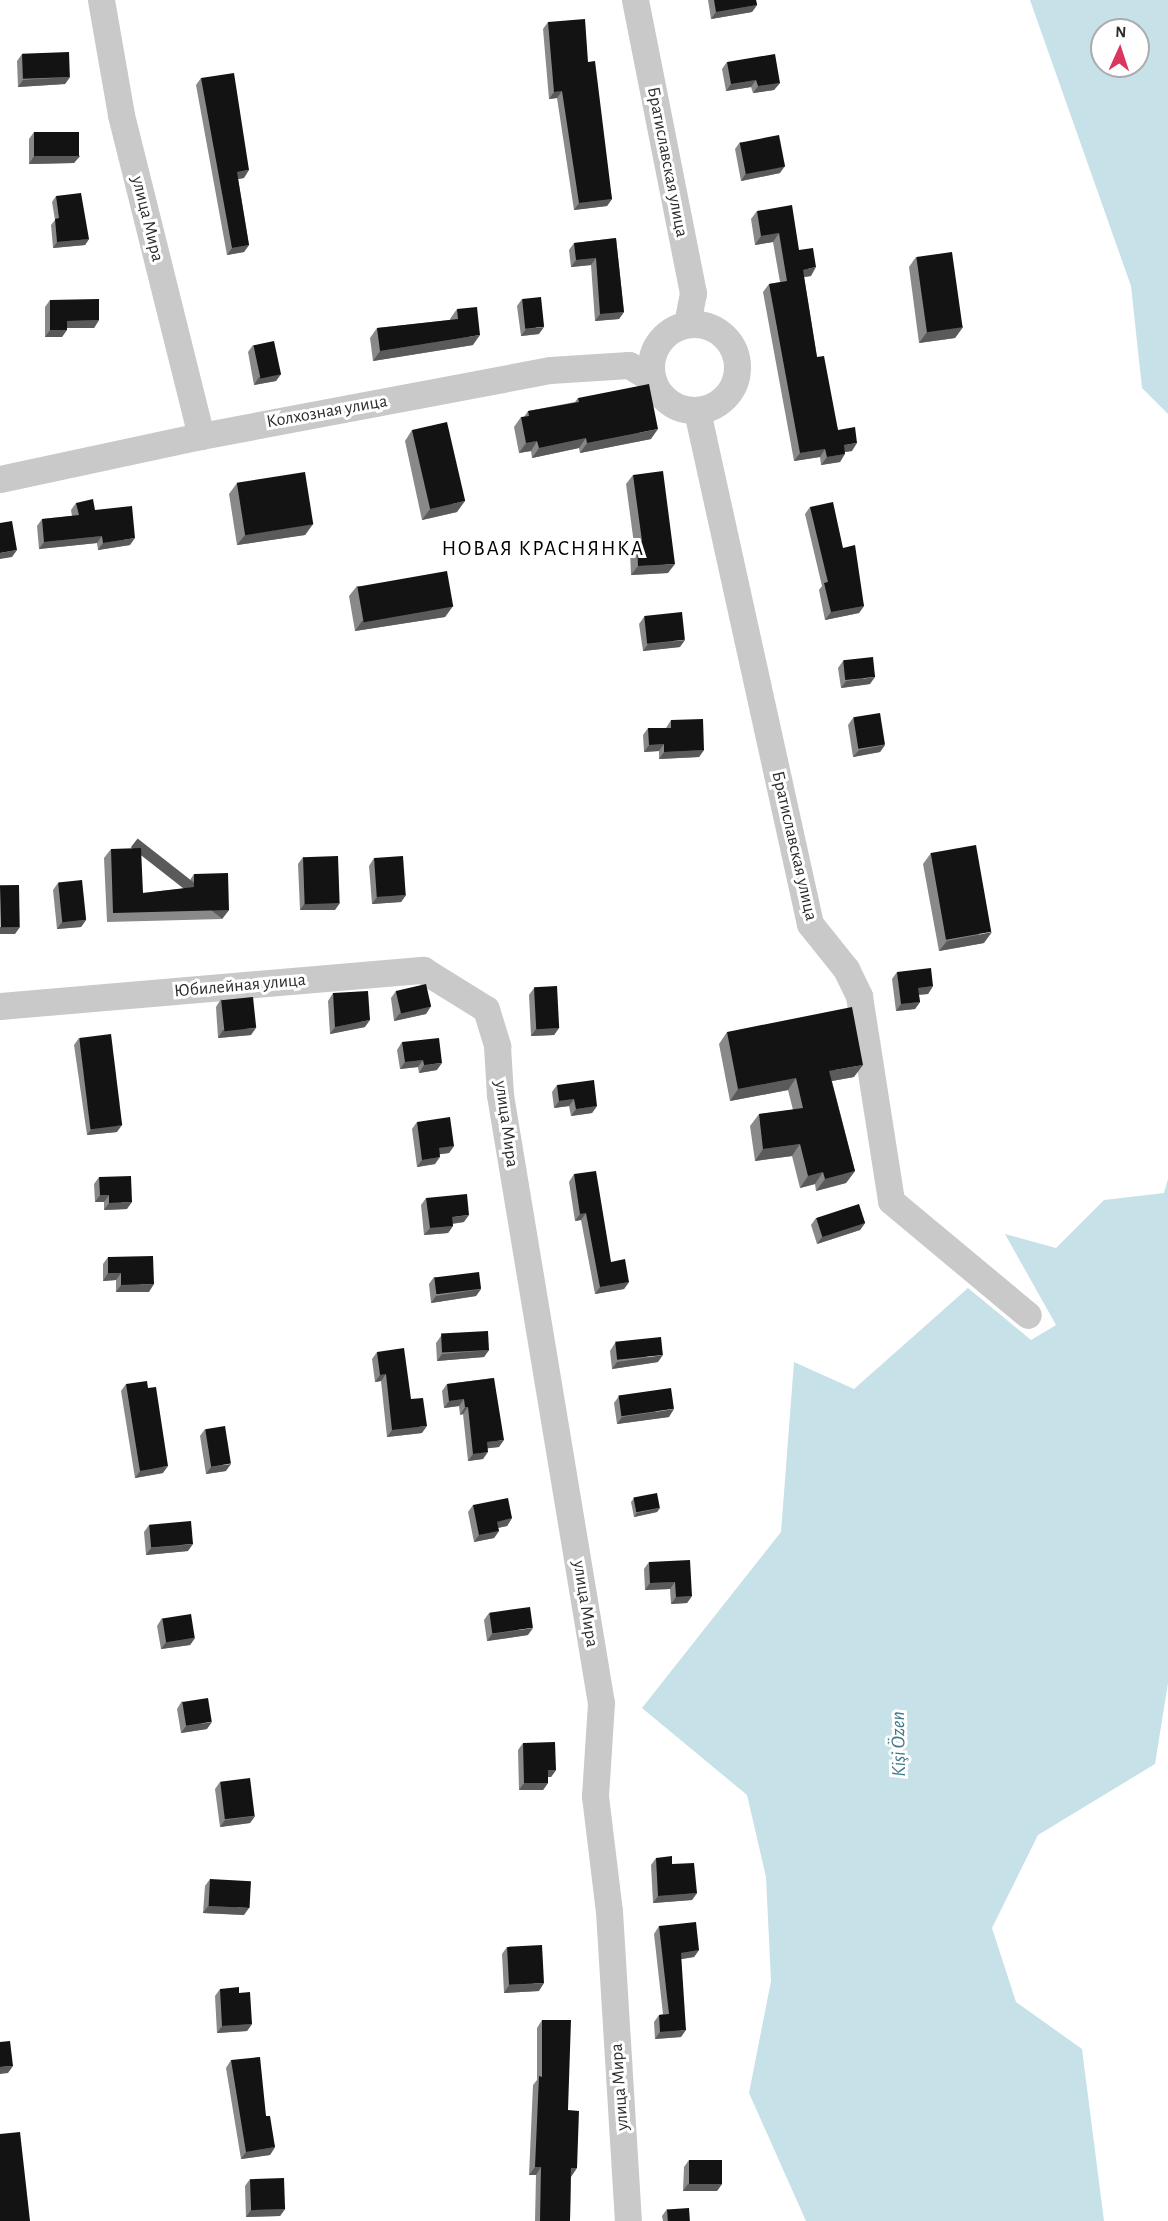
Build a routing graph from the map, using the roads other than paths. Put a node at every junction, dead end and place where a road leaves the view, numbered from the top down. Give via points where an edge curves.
1 (101, 0) edge
2 (635, 0) edge
3 (687, 324) junction
4 (652, 380) junction
5 (697, 411) junction
6 (201, 436) junction
7 (0, 479) edge
8 (472, 1001) joint
9 (0, 1006) edge
10 (1028, 1315) dead end
11 (628, 2221) edge

1 - 6 street, улица Мира via 121,115
2 - 3 street, Братиславская улица via 693,293
3 - 4 street via 661,339 650,366
3 - 5 street via 702,324 723,334 738,360 732,389 712,408
4 - 5 street via 670,403
4 - 6 street, Колхозная улица via 629,365 550,370
5 - 10 street, Братиславская улица via 810,924 846,969 862,1007 880,1149 891,1201
6 - 7 street, Колхозная улица
8 - 9 street, Юбилейная улица via 423,970
8 - 11 street, улица Мира via 486,1009 497,1046 500,1095 601,1703 595,1796 609,1911

